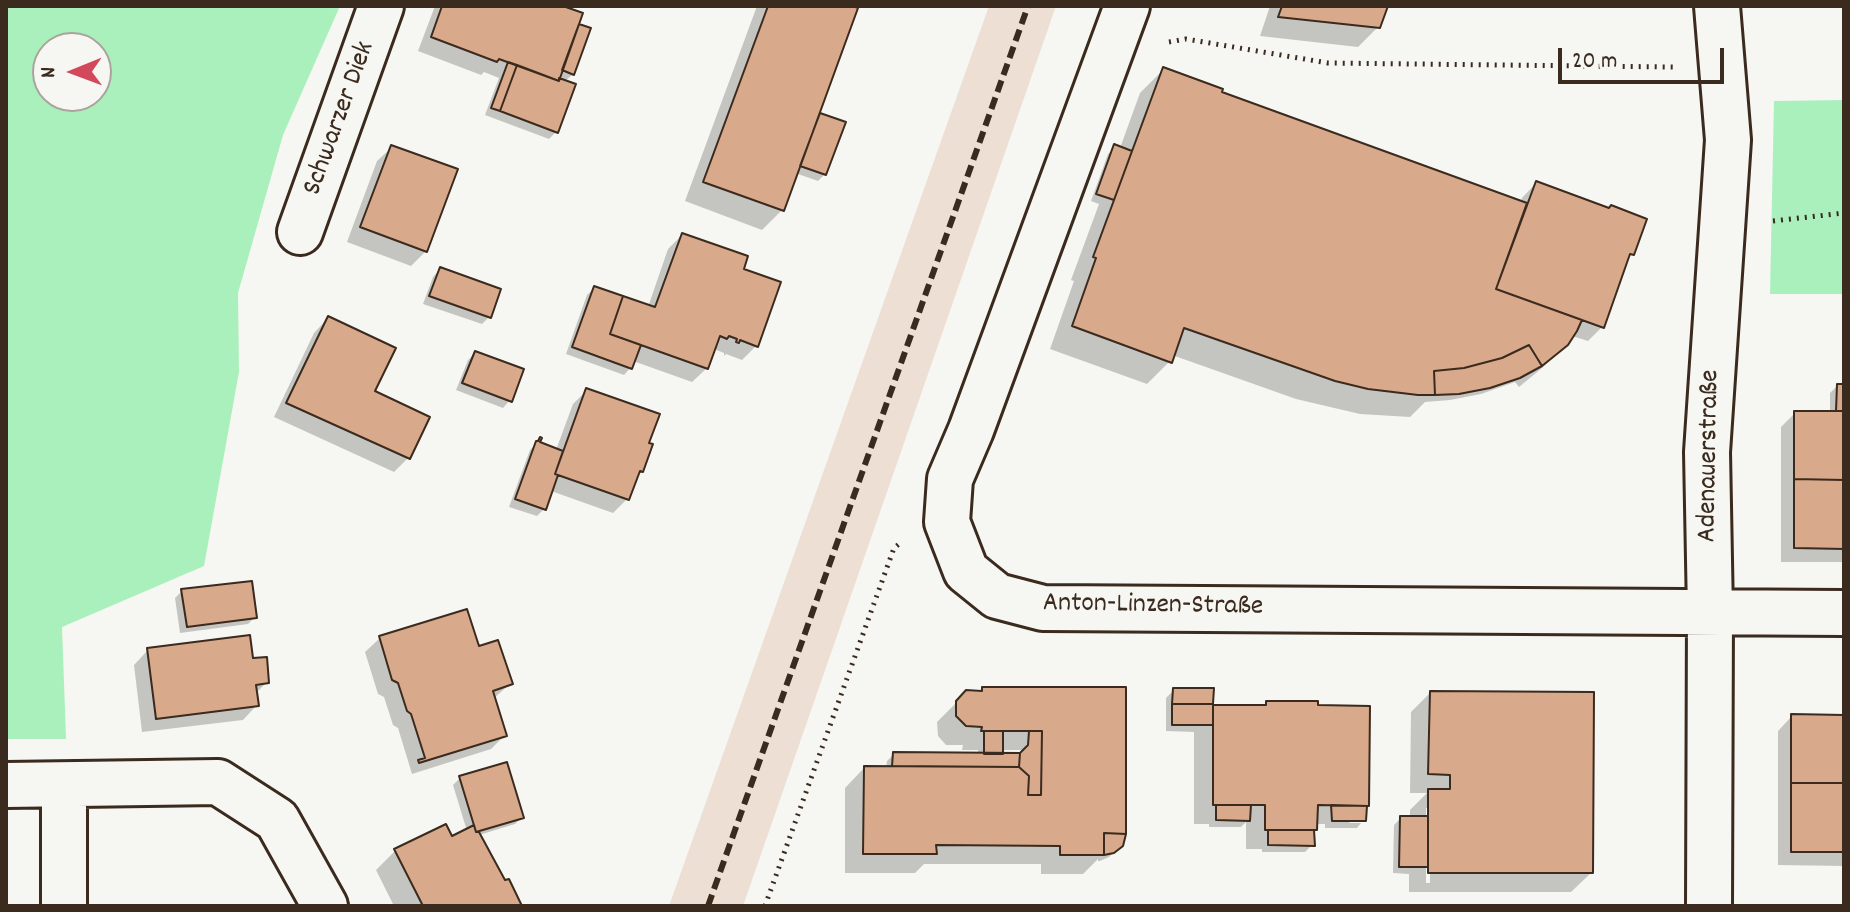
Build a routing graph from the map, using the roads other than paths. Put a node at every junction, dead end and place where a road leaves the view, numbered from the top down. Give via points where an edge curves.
1 (381, 6) edge
2 (1717, 6) edge
3 (1120, 23) edge
4 (300, 232) dead end
5 (1710, 613) junction
6 (1844, 613) edge
7 (6, 785) edge
8 (64, 785) junction
9 (64, 906) edge
10 (325, 906) edge
11 (1709, 906) edge

1 - 4 street, Schwarzer Diek
2 - 5 street, Adenauerstraße via 1728,140 1707,452
3 - 5 street, Anton-Linzen-Straße via 950,479 947,522 966,571 997,596 1043,608
5 - 6 street, Anton-Linzen-Straße
5 - 11 street, Adenauerstraße
7 - 8 street
8 - 9 street
8 - 10 street via 218,782 277,820

